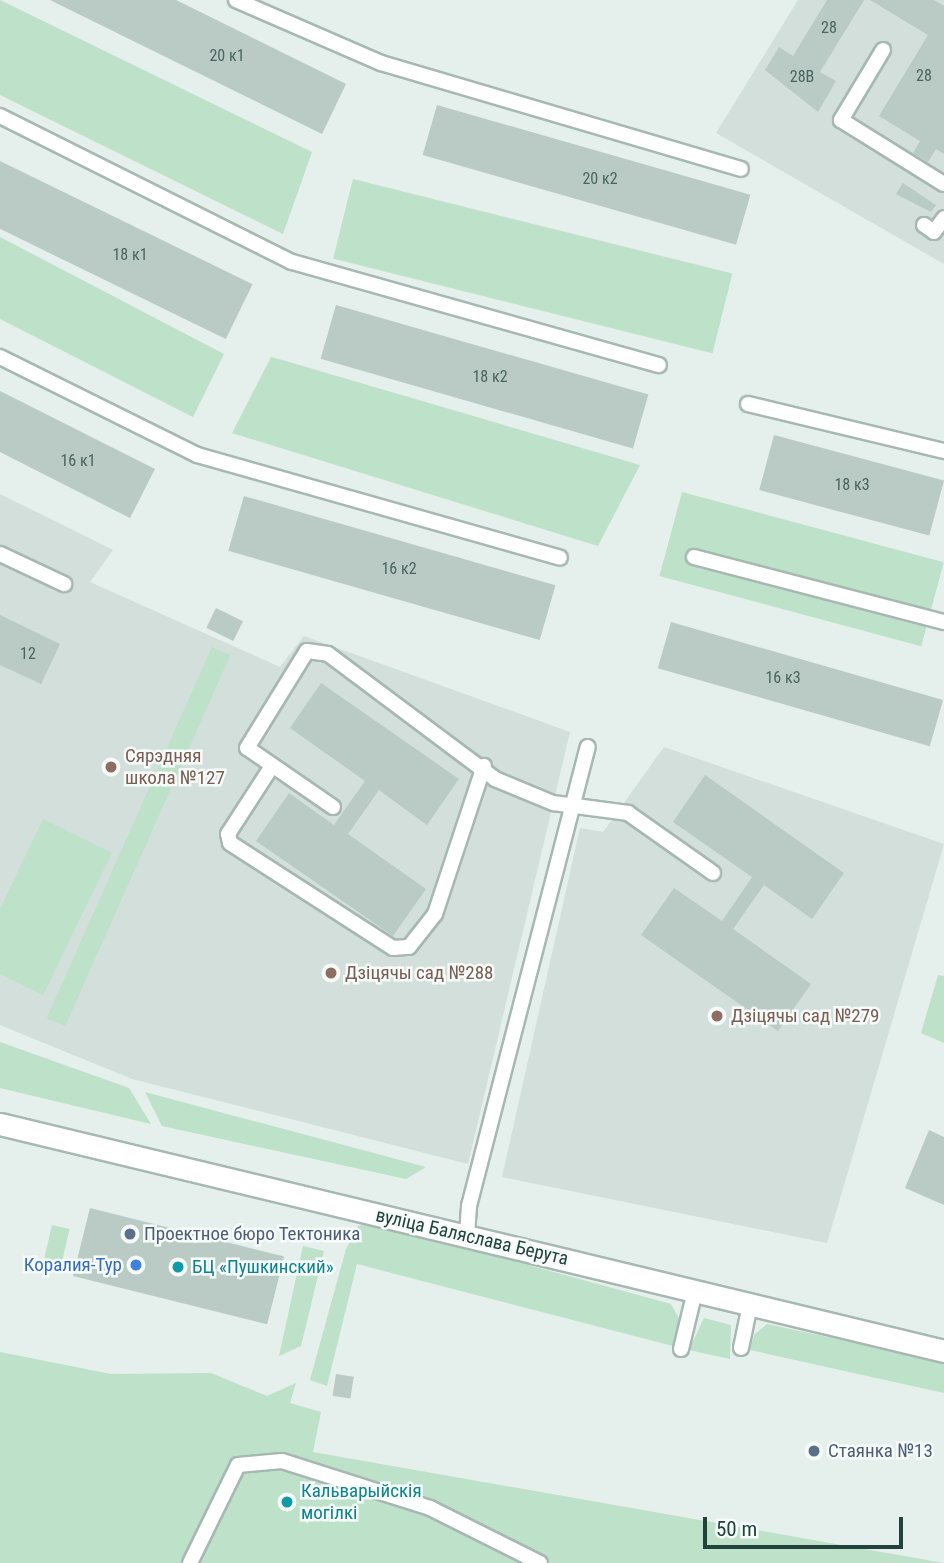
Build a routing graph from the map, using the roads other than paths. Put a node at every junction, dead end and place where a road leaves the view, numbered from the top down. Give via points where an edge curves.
1 (236, 0) edge
2 (883, 50) dead end
3 (0, 116) edge
4 (741, 169) dead end
5 (944, 184) edge
6 (944, 218) edge
7 (924, 225) dead end
8 (0, 356) edge
9 (659, 365) dead end
10 (748, 404) dead end
11 (944, 451) edge
12 (0, 554) edge
13 (694, 557) dead end
14 (560, 558) dead end
15 (64, 584) dead end
16 (944, 622) edge
17 (588, 747) dead end
18 (272, 766) junction
19 (484, 766) junction
20 (576, 803) junction
21 (333, 807) dead end
22 (713, 873) dead end
23 (0, 1124) edge
24 (467, 1235) junction
25 (695, 1291) junction
26 (750, 1305) junction
27 (741, 1348) dead end
28 (681, 1349) dead end
29 (944, 1351) edge
30 (190, 1563) edge
31 (540, 1563) edge

1 - 4 lane via 382,62
2 - 5 lane via 841,120
3 - 9 lane via 292,262
6 - 7 lane via 934,232
8 - 14 lane via 197,455
10 - 11 lane
12 - 15 lane
13 - 16 lane
17 - 20 lane
18 - 19 lane via 247,748 307,651 328,654
18 - 19 lane via 228,834 230,843 393,948 409,947 435,914
18 - 21 lane
19 - 20 lane via 495,779 553,803
20 - 22 lane via 628,813
20 - 24 lane via 469,1206
23 - 24 street, вуліца Баляслава Берута
24 - 25 street, вуліца Баляслава Берута
25 - 26 street, вуліца Баляслава Берута
25 - 28 lane
26 - 27 lane
26 - 29 street, вуліца Баляслава Берута
30 - 31 lane via 238,1465 282,1461 430,1508

